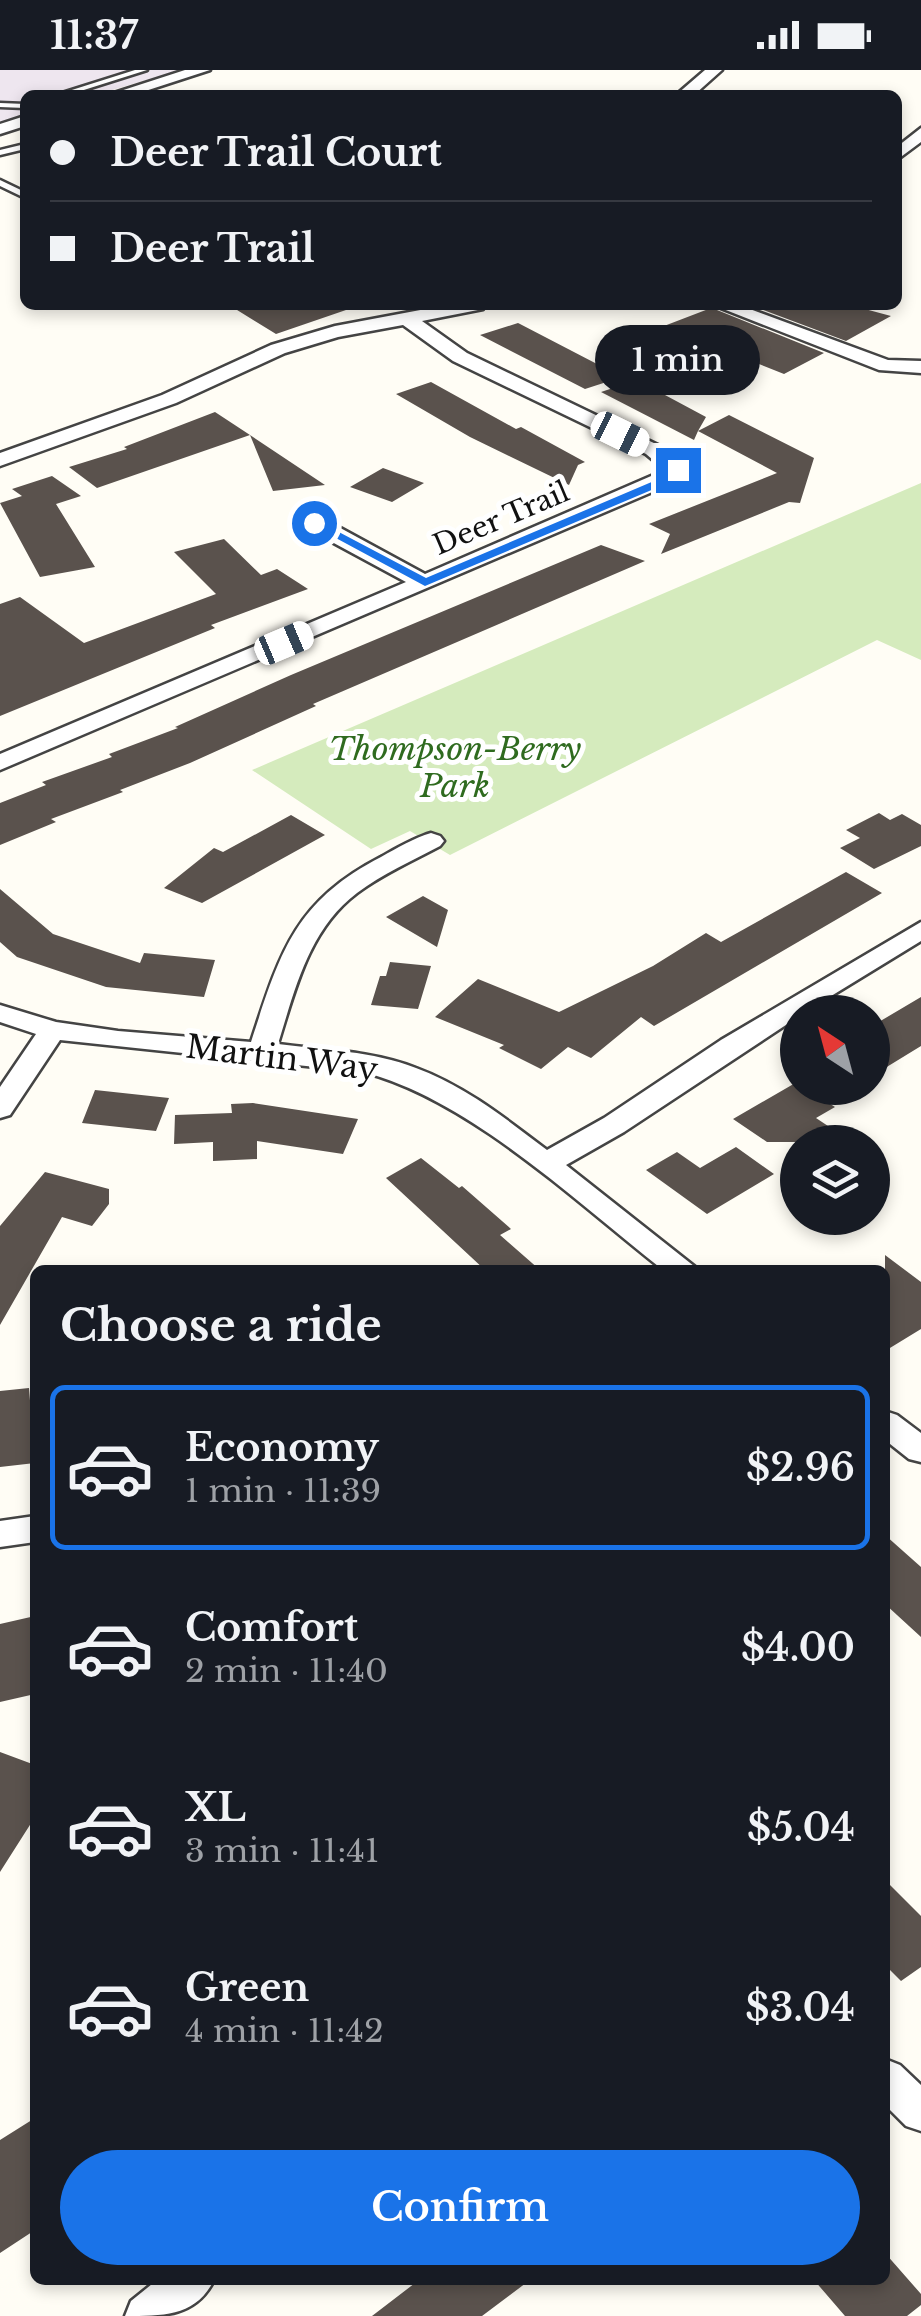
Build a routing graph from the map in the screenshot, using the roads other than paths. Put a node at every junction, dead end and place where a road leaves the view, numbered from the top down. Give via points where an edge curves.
1 (143, 70) edge
2 (202, 70) edge
3 (714, 70) edge
4 (77, 90) edge
5 (133, 90) edge
6 (690, 90) edge
7 (921, 133) edge
8 (902, 150) edge
9 (449, 310) edge
10 (735, 310) edge
11 (406, 318) junction
12 (920, 367) edge
13 (0, 460) edge
14 (314, 523) dead end
15 (425, 583) junction
16 (0, 763) edge
17 (431, 841) dead end
18 (921, 930) edge
19 (0, 1013) edge
20 (52, 1030) junction
21 (262, 1051) junction
22 (0, 1109) edge
23 (547, 1163) junction
24 (677, 1265) edge
25 (30, 1530) edge
26 (0, 1534) edge
27 (890, 2083) edge
28 (921, 2112) edge
29 (186, 2285) edge
30 (147, 2316) edge

1 - 4 lane
2 - 5 street
3 - 6 street
7 - 8 street
9 - 11 street
10 - 12 street via 886,366
11 - 13 street via 278,349 169,399
11 - 15 street, Deer Trail via 460,357 653,450 678,470
14 - 15 street
15 - 16 street, Deer Trail
17 - 21 street via 349,886 316,916 295,954
18 - 23 street
19 - 20 street, Martin Way
20 - 21 street, Martin Way
20 - 22 street
21 - 23 street, Martin Way via 406,1074 476,1110
23 - 24 street, Martin Way
25 - 26 street
27 - 28 street
29 - 30 street

